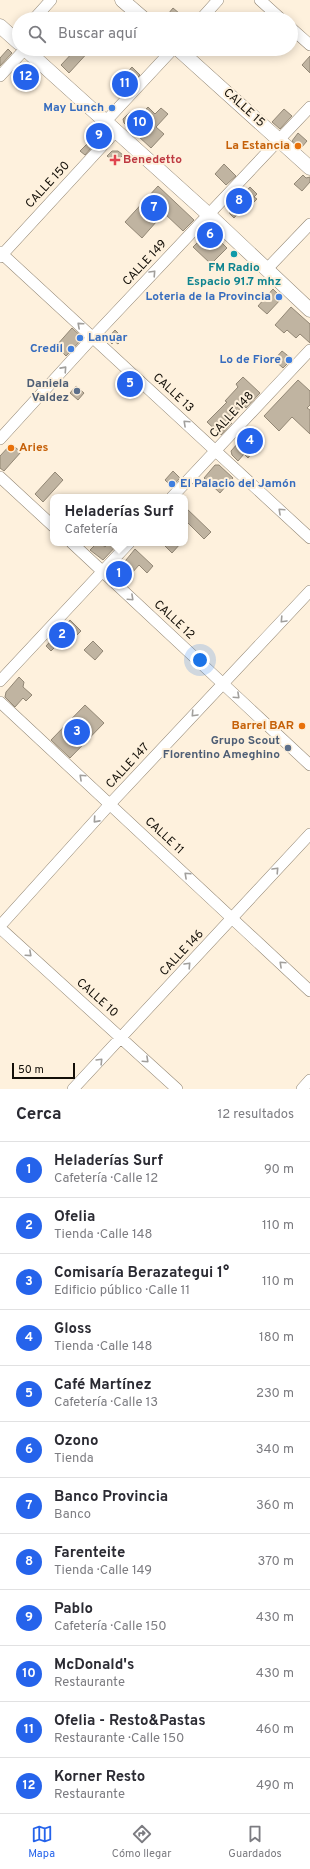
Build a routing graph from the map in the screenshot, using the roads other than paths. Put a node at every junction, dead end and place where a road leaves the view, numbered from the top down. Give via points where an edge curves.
1 (51, 0) edge
2 (122, 0) edge
3 (218, 0) edge
4 (260, 0) edge
5 (40, 12) edge
6 (136, 12) edge
7 (207, 12) edge
8 (273, 12) edge
9 (0, 26) edge
10 (298, 34) edge
11 (12, 36) edge
12 (310, 45) edge
13 (12, 56) edge
14 (34, 56) edge
15 (167, 56) edge
16 (186, 56) edge
17 (0, 76) edge
18 (310, 107) edge
19 (111, 126) junction
20 (279, 140) junction
21 (310, 168) edge
22 (208, 214) junction
23 (310, 224) edge
24 (1, 255) edge
25 (267, 269) junction
26 (310, 310) edge
27 (93, 337) junction
28 (310, 350) edge
29 (0, 439) edge
30 (216, 450) junction
31 (0, 477) edge
32 (175, 494) edge
33 (50, 523) edge
34 (310, 538) edge
35 (75, 546) edge
36 (126, 546) edge
37 (103, 571) junction
38 (310, 591) edge
39 (0, 681) edge
40 (223, 684) junction
41 (0, 702) edge
42 (310, 765) edge
43 (111, 804) junction
44 (310, 834) edge
45 (232, 918) junction
46 (0, 927) edge
47 (310, 991) edge
48 (122, 1038) junction
49 (310, 1080) edge
50 (73, 1089) edge
51 (176, 1089) edge
52 (302, 1089) edge

1 - 5 street
2 - 6 main road
3 - 7 street
4 - 8 street
9 - 11 main road
10 - 12 street
13 - 17 street
14 - 19 main road
15 - 19 street, CALLE 150
16 - 20 main road, CALLE 15
18 - 20 street, CALLE 149
19 - 22 main road
19 - 24 street, CALLE 150
20 - 21 main road, CALLE 15
20 - 22 street, CALLE 149
22 - 25 main road
27 -> 22 street, CALLE 149
23 - 25 street
27 -> 24 street, CALLE 13
25 - 26 main road
29 -> 27 street, CALLE 149
30 -> 27 street, CALLE 13
28 - 30 street, CALLE 148
30 - 32 street, CALLE 148
34 -> 30 street, CALLE 13
31 - 33 street
35 - 37 street, CALLE 12
36 - 37 street
37 - 39 street
37 -> 40 street, CALLE 12
38 -> 40 street, CALLE 147
40 -> 42 street, CALLE 12
40 -> 43 street, CALLE 147
43 -> 41 street, CALLE 11
45 -> 43 street, CALLE 11
43 -> 46 street, CALLE 147
45 -> 44 street, CALLE 146
47 -> 45 street, CALLE 11
48 -> 45 street, CALLE 146
46 -> 48 street, CALLE 10
50 -> 48 street, CALLE 146
48 -> 51 street, CALLE 10
49 - 52 street

